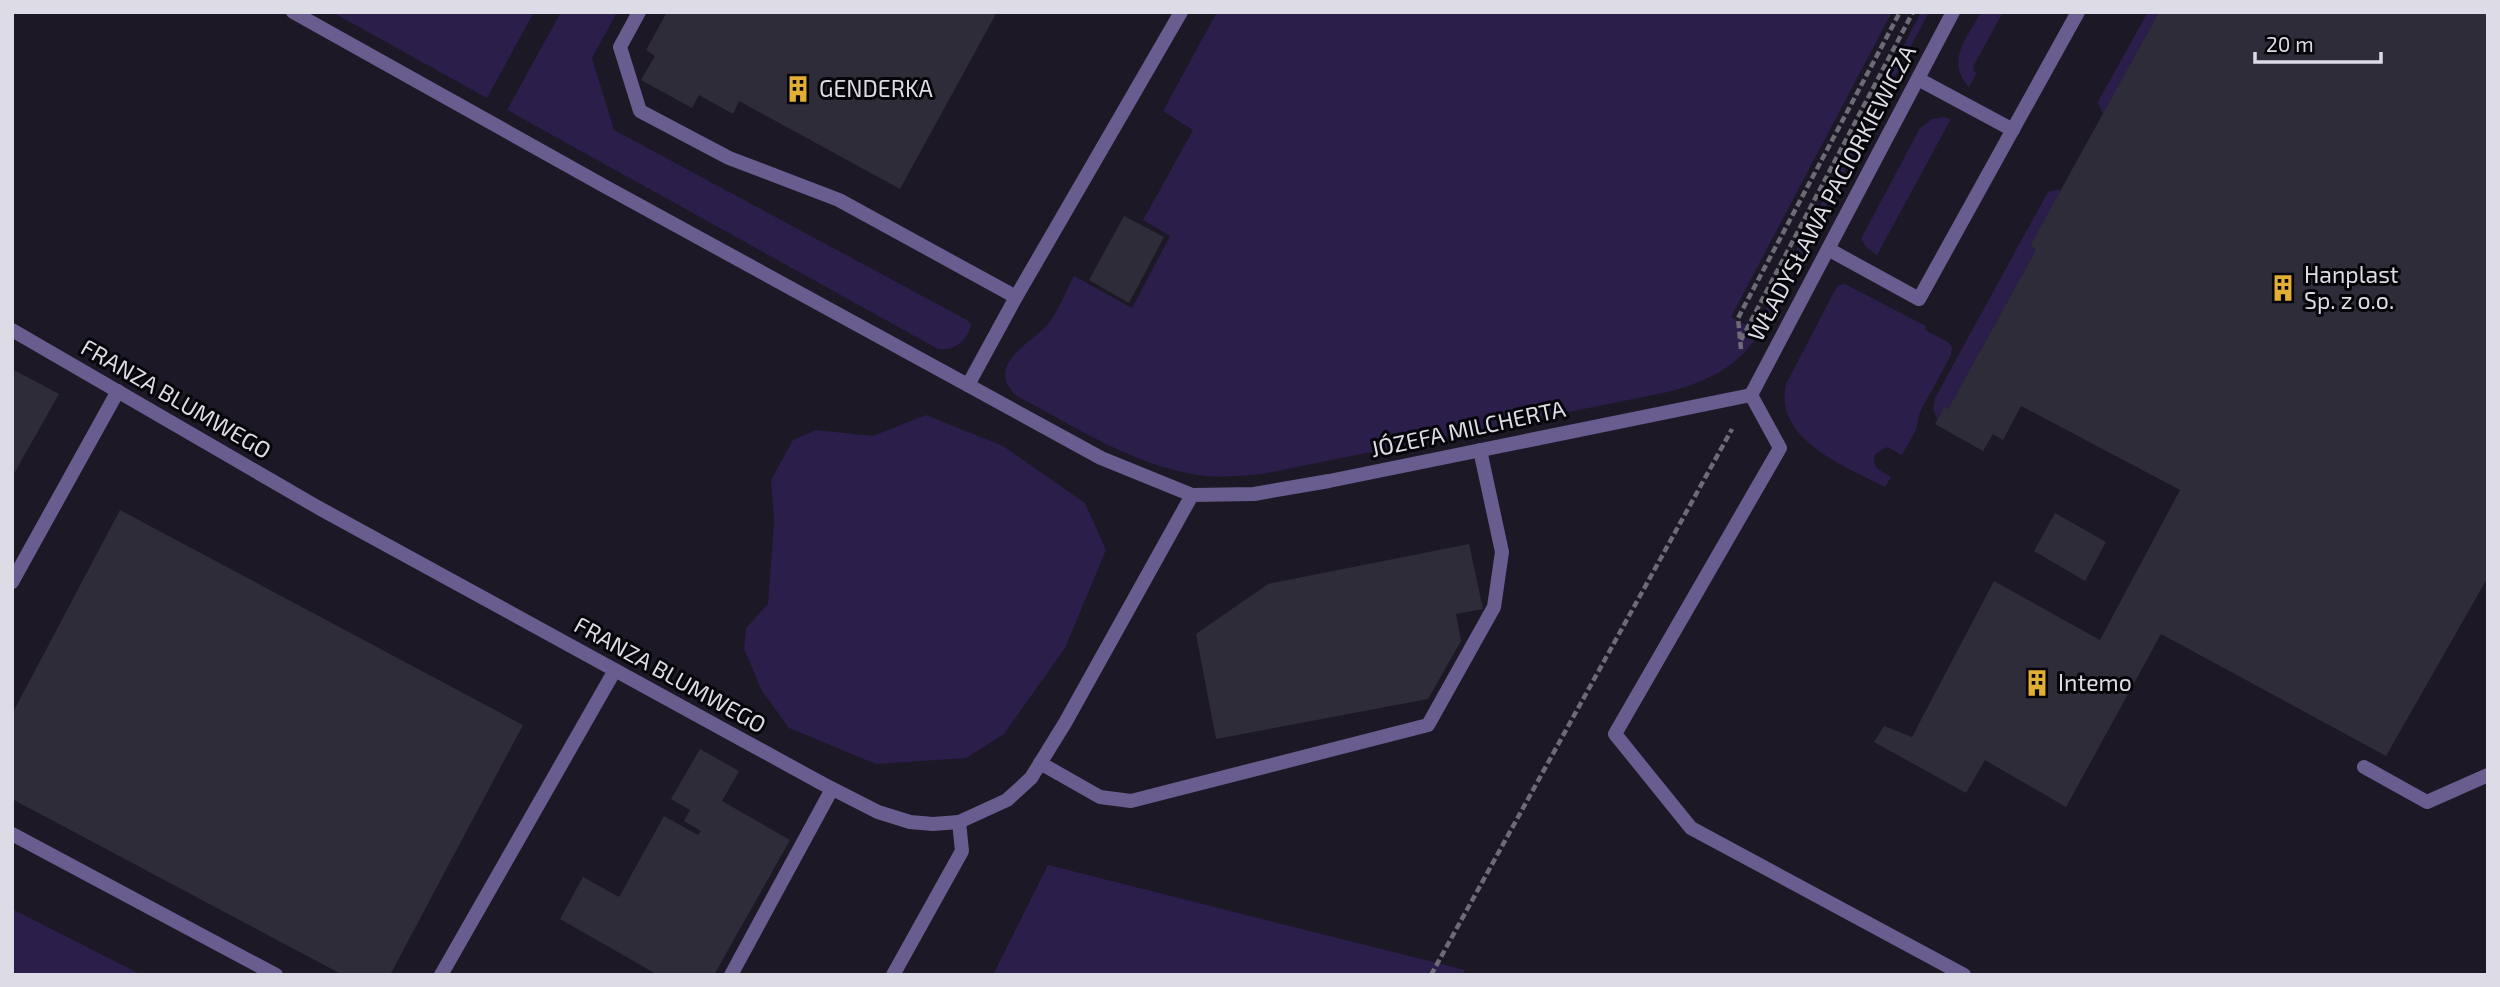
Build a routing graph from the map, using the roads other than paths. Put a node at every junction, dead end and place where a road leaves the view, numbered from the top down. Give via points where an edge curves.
1 (293, 12) edge
2 (639, 12) edge
3 (1181, 12) edge
4 (1953, 12) edge
5 (2078, 12) edge
6 (1918, 79) junction
7 (2013, 130) junction
8 (1828, 249) junction
9 (1016, 298) junction
10 (12, 330) edge
11 (968, 385) junction
12 (118, 391) junction
13 (1751, 395) junction
14 (1480, 450) junction
15 (1192, 495) junction
16 (12, 582) edge
17 (615, 670) junction
18 (1040, 763) junction
19 (2364, 767) dead end
20 (2488, 775) edge
21 (832, 789) junction
22 (959, 822) junction
23 (12, 834) edge
24 (276, 975) edge
25 (441, 975) edge
26 (731, 975) edge
27 (892, 975) edge
28 (1964, 975) edge

1 - 11 street
2 - 9 street via 620,47 640,111 729,158 839,200
3 - 9 street
4 - 6 street, WŁADYSŁAWA PACIORKIEWICZA
5 - 7 street
6 - 7 street
6 - 8 street, WŁADYSŁAWA PACIORKIEWICZA
7 - 8 street via 1919,299
8 - 13 street, WŁADYSŁAWA PACIORKIEWICZA
9 - 11 street
10 - 12 street, FRANZA BLUMWEGO
11 - 15 street via 1101,458
12 - 16 street
12 - 17 street, FRANZA BLUMWEGO via 319,508
13 - 14 street, JÓZEFA MILCHERTA
13 - 28 street via 1780,448 1615,734 1690,828
14 - 15 street, JÓZEFA MILCHERTA via 1254,494
14 - 18 street via 1502,552 1494,607 1427,725 1131,801 1100,797
15 - 18 street, FRANZA BLUMWEGO
17 - 21 street, FRANZA BLUMWEGO
17 - 25 street
18 - 22 street, FRANZA BLUMWEGO via 1007,800
19 - 20 street via 2427,802
21 - 22 street, FRANZA BLUMWEGO via 910,822
21 - 26 street
22 - 27 street via 962,851
23 - 24 street

